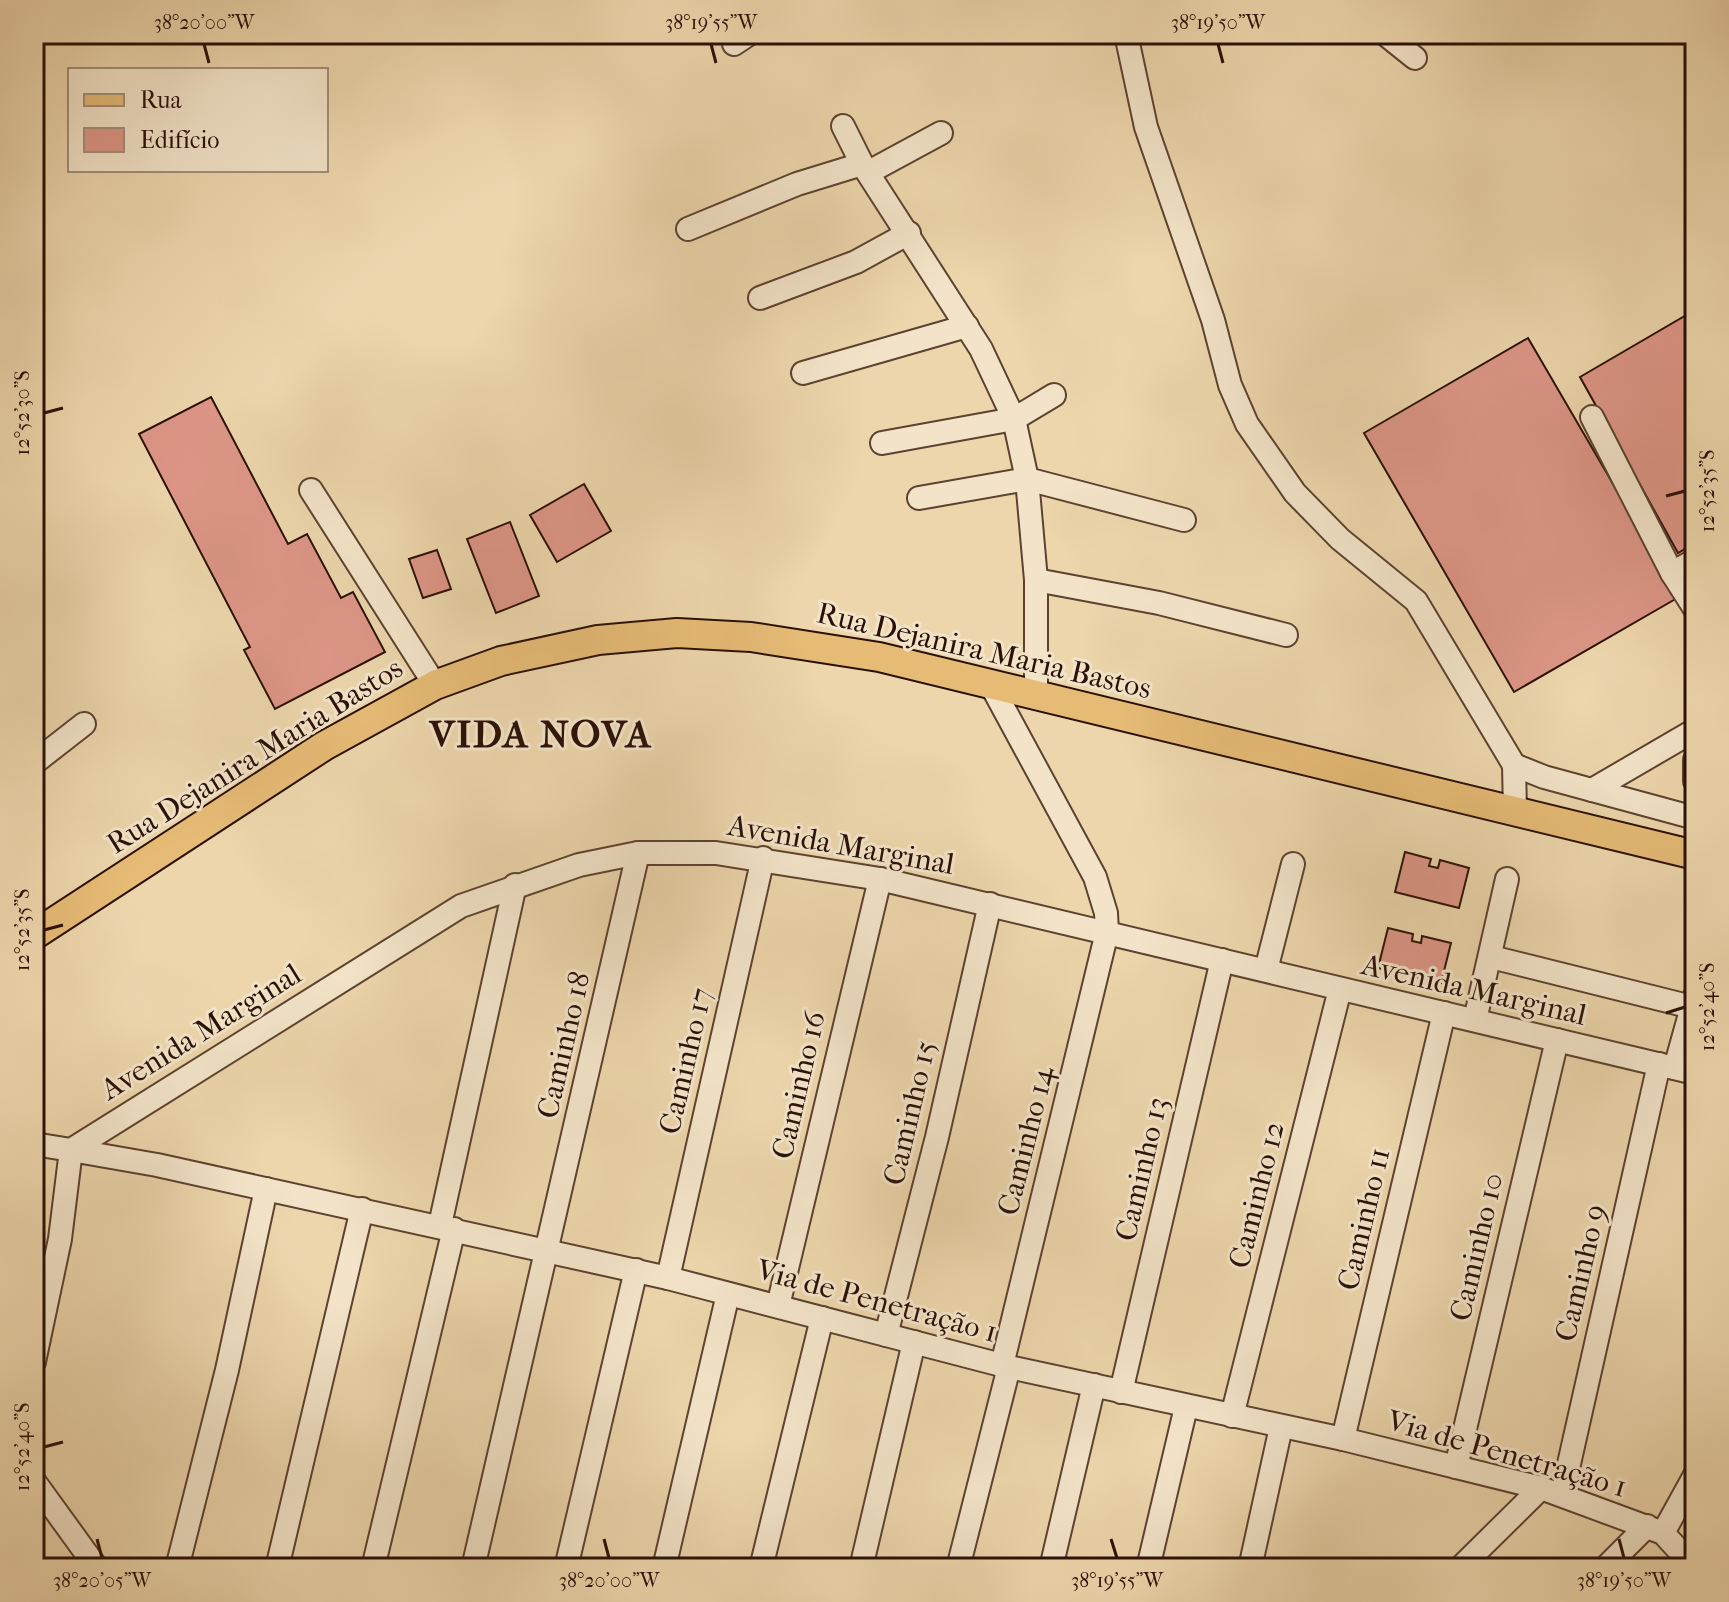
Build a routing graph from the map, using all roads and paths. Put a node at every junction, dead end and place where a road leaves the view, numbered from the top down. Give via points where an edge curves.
1 (1126, 34) edge
2 (1385, 34) edge
3 (1415, 58) dead end
4 (843, 126) dead end
5 (941, 133) dead end
6 (866, 168) junction
7 (688, 229) dead end
8 (909, 233) junction
9 (760, 298) dead end
10 (967, 326) junction
11 (803, 373) dead end
12 (1054, 395) dead end
13 (1592, 417) dead end
14 (1014, 419) junction
15 (882, 443) dead end
16 (1027, 479) junction
17 (311, 490) dead end
18 (919, 498) dead end
19 (1184, 520) dead end
20 (1695, 560) edge
21 (1672, 573) junction
22 (1036, 580) junction
23 (1695, 609) edge
24 (1286, 635) dead end
25 (435, 685) junction
26 (991, 685) junction
27 (1036, 697) junction
28 (84, 724) dead end
29 (1695, 730) edge
30 (1695, 760) edge
31 (34, 763) edge
32 (1514, 765) junction
33 (1695, 781) edge
34 (1592, 790) junction
35 (1515, 812) junction
36 (1695, 818) edge
37 (638, 853) junction
38 (1695, 855) edge
39 (763, 858) junction
40 (1293, 864) dead end
41 (880, 879) junction
42 (1507, 879) dead end
43 (515, 885) junction
44 (990, 904) junction
45 (1107, 932) junction
46 (34, 935) edge
47 (1491, 957) junction
48 (1222, 960) junction
49 (1266, 970) junction
50 (1340, 989) junction
51 (1693, 1001) edge
52 (1444, 1013) junction
53 (1475, 1020) junction
54 (1557, 1040) junction
55 (1676, 1069) edge
56 (34, 1144) edge
57 (71, 1150) junction
58 (266, 1189) junction
59 (362, 1209) junction
60 (447, 1227) junction
61 (549, 1250) junction
62 (636, 1270) junction
63 (668, 1278) junction
64 (728, 1294) junction
65 (778, 1306) junction
66 (822, 1318) junction
67 (886, 1335) junction
68 (914, 1342) junction
69 (34, 1362) edge
70 (1006, 1366) junction
71 (1094, 1385) junction
72 (1121, 1392) junction
73 (1186, 1407) junction
74 (1232, 1416) junction
75 (1281, 1427) junction
76 (1343, 1439) junction
77 (1456, 1467) junction
78 (1694, 1474) edge
79 (34, 1482) edge
80 (1551, 1492) junction
81 (1655, 1530) junction
82 (92, 1567) edge
83 (177, 1568) edge
84 (277, 1568) edge
85 (373, 1568) edge
86 (473, 1568) edge
87 (566, 1568) edge
88 (664, 1568) edge
89 (761, 1568) edge
90 (861, 1568) edge
91 (958, 1568) edge
92 (1051, 1568) edge
93 (1148, 1568) edge
94 (1250, 1568) edge
95 (1460, 1568) edge
96 (1605, 1568) edge
97 (1695, 1568) edge

1 - 32 street via 1146,127 1247,424 1318,519 1416,601
2 - 3 street
4 - 6 street
5 - 6 street
6 - 7 street via 797,184
6 - 8 street
8 - 9 street via 856,262
8 - 10 street
10 - 11 street
10 - 14 street
12 - 14 street
13 - 21 street
14 - 15 street
14 - 16 street
16 - 18 street
16 - 19 street
16 - 22 street
17 - 25 street
20 - 21 street
21 - 23 street
22 - 24 street
22 - 27 street
25 - 26 main road, Rua Dejanira Maria Bastos via 501,661 598,640 677,633 825,647
25 - 46 main road, Rua Dejanira Maria Bastos via 324,746
26 - 27 main road, Rua Dejanira Maria Bastos
26 - 45 street via 1095,877
27 - 35 main road, Rua Dejanira Maria Bastos
28 - 31 street
29 - 34 street
30 - 33 street
32 - 34 street
32 - 35 street
34 - 36 street
35 - 38 main road, Rua Dejanira Maria Bastos
37 - 39 street, Avenida Marginal
37 - 43 street, Avenida Marginal
37 - 61 street, Caminho 18
39 - 41 street, Avenida Marginal
39 - 63 street, Caminho 17
40 - 49 street
41 - 44 street, Avenida Marginal
41 - 65 street, Caminho 16
42 - 47 street
43 - 57 street, Avenida Marginal via 461,906 395,945
43 - 60 street
44 - 45 street, Avenida Marginal
44 - 67 street, Caminho 15
45 - 48 street, Avenida Marginal
45 - 70 street, Caminho 14
47 - 51 street
47 - 53 street
48 - 49 street, Avenida Marginal
48 - 72 street, Caminho 13
49 - 50 street, Avenida Marginal
50 - 52 street, Avenida Marginal
50 - 74 street, Caminho 12
51 - 55 street, Caminho 9
52 - 53 street, Avenida Marginal
52 - 76 street, Caminho 11
53 - 54 street, Avenida Marginal
54 - 55 street, Avenida Marginal
54 - 77 street, Caminho 10
55 - 80 street, Caminho 9
56 - 57 street
57 - 58 street, Via de Penetração 1
57 - 69 street via 60,1239
58 - 59 street, Via de Penetração 1
58 - 83 street
59 - 60 street, Via de Penetração 1
59 - 84 street
60 - 61 street, Via de Penetração 1
60 - 85 street
61 - 62 street, Via de Penetração 1
61 - 86 street, Caminho 18
62 - 63 street, Via de Penetração 1
62 - 87 street
63 - 64 street, Via de Penetração 1
64 - 65 street, Via de Penetração 1
64 - 88 street
65 - 66 street, Via de Penetração 1
66 - 67 street, Via de Penetração 1
66 - 89 street
67 - 68 street, Via de Penetração 1
68 - 70 street, Via de Penetração 1
68 - 90 street
70 - 71 street, Via de Penetração 1
70 - 91 street, Caminho 14
71 - 72 street, Via de Penetração 1
71 - 92 street
72 - 73 street, Via de Penetração 1
73 - 74 street, Via de Penetração 1
73 - 93 street
74 - 75 street, Via de Penetração 1
75 - 76 street, Via de Penetração 1
75 - 94 street
76 - 77 street, Via de Penetração 1
77 - 80 street, Via de Penetração 1
78 - 81 street
79 - 82 street
80 - 81 street, Via de Penetração 1
80 - 95 street
81 - 96 street
81 - 97 street

